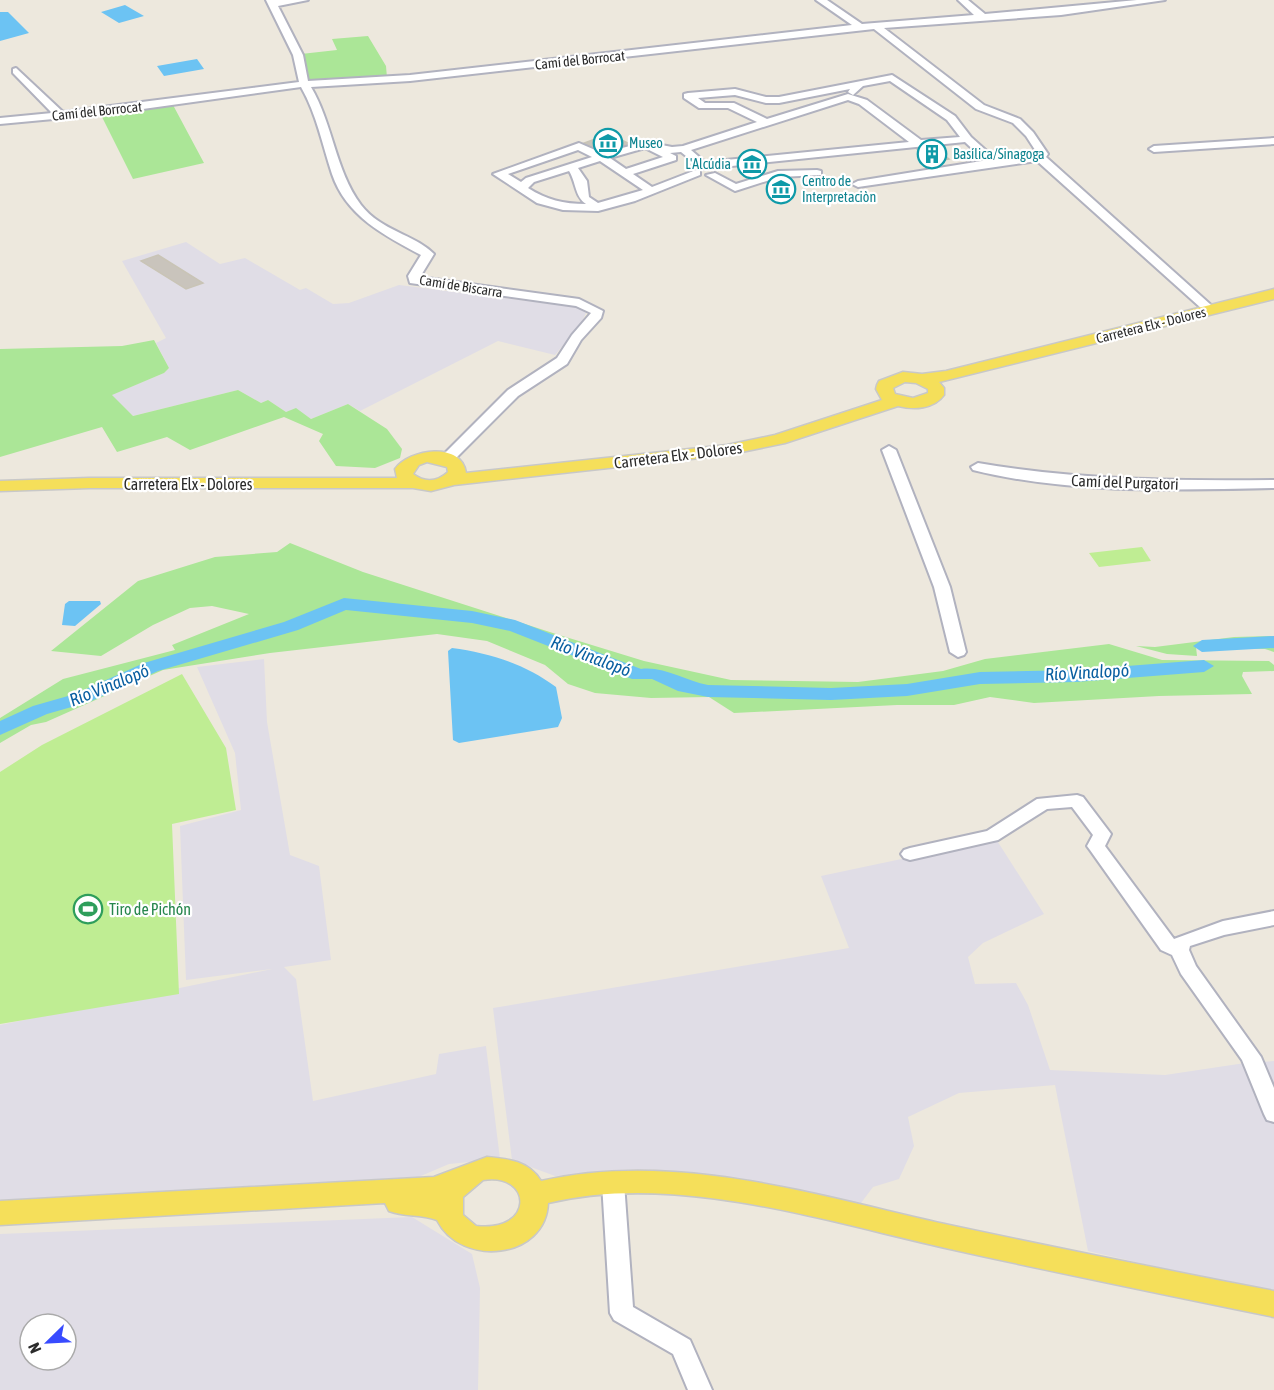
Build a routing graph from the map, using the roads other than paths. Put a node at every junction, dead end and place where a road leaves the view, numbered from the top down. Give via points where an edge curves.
1 (303, 0) edge
2 (821, 0) edge
3 (963, 0) edge
4 (1160, 0) edge
5 (1140, 1) edge
6 (272, 2) edge
7 (982, 17) junction
8 (876, 26) junction
9 (860, 27) junction
10 (16, 71) dead end
11 (304, 84) junction
12 (860, 84) junction
13 (848, 97) junction
14 (61, 116) junction
15 (0, 121) edge
16 (766, 123) junction
17 (967, 139) junction
18 (1274, 141) edge
19 (918, 143) junction
20 (640, 144) junction
21 (684, 149) junction
22 (1154, 150) dead end
23 (795, 156) junction
24 (601, 157) junction
25 (1039, 157) junction
26 (999, 161) junction
27 (527, 164) junction
28 (571, 166) junction
29 (704, 171) junction
30 (625, 173) junction
31 (817, 173) junction
32 (783, 183) dead end
33 (518, 184) junction
34 (858, 184) dead end
35 (650, 190) junction
36 (598, 208) junction
37 (1274, 294) edge
38 (1274, 301) edge
39 (1205, 305) dead end
40 (930, 384) junction
41 (884, 389) junction
42 (898, 401) junction
43 (889, 450) dead end
44 (978, 466) dead end
45 (451, 468) junction
46 (408, 476) junction
47 (0, 480) edge
48 (1274, 484) edge
49 (0, 486) edge
50 (958, 652) dead end
51 (910, 854) dead end
52 (1274, 918) edge
53 (1179, 950) junction
54 (1274, 1114) edge
55 (459, 1181) junction
56 (613, 1183) junction
57 (535, 1194) junction
58 (448, 1212) junction
59 (0, 1213) edge
60 (0, 1223) edge
61 (1274, 1304) edge
62 (700, 1390) edge

1 - 6 street
2 - 9 street
3 - 7 street
4 - 5 street, Camí del Borrocat
5 - 7 street, Camí del Borrocat
6 - 11 street, Camí de Biscarra via 298,55
7 - 8 street, Camí del Borrocat
8 - 9 street, Camí del Borrocat
8 - 25 street via 990,113 1012,118 1034,137 1043,154
9 - 11 street, Camí del Borrocat via 410,78
10 - 14 street
11 - 14 street, Camí del Borrocat
11 - 45 street, Camí de Biscarra via 317,106 338,177 358,209 380,229 428,254 414,280 579,303 597,311 562,362 513,393
12 - 13 street
12 - 16 street via 779,100 735,92 688,96 703,106 730,105
12 - 17 street via 892,78 951,117
13 - 16 street
13 - 19 street via 863,102
14 - 15 street, Camí del Borrocat
16 - 21 street
17 - 19 street
17 - 26 street via 986,156
18 - 22 street
19 - 23 street
20 - 21 street
20 - 24 street
20 - 30 street via 672,158
21 - 29 street
23 - 29 street
23 - 31 street
24 - 27 street via 579,146
24 - 28 street
24 - 30 street
25 - 26 street
25 - 39 street
26 - 34 street
27 - 33 street via 515,174
27 - 33 street via 498,174
28 - 33 street
28 - 36 street via 581,181 584,198
29 - 31 street via 735,188 778,174
29 - 35 street
30 - 35 street
31 - 32 street via 823,178 780,181
33 - 36 street via 549,204
35 - 36 street
37 - 40 main road, Carretera Elx - Dolores via 946,376
38 - 40 main road, Carretera Elx - Dolores
40 - 41 main road, Carretera Elx - Dolores via 895,379
40 - 42 main road, Carretera Elx - Dolores via 936,396 927,402
41 - 42 main road
41 - 45 main road, Carretera Elx - Dolores via 869,400 826,416 735,442 489,470
42 - 45 main road, Carretera Elx - Dolores via 779,439 727,450
43 - 50 street via 942,587
44 - 48 street, Camí del Purgatori via 1086,482
45 - 46 main road via 436,485
45 - 46 main road via 433,457 419,459
46 - 47 main road, Carretera Elx - Dolores
46 - 49 main road, Carretera Elx - Dolores
51 - 53 street via 992,836 1043,803 1077,801 1102,834 1096,846 1168,945
52 - 53 street via 1197,935 1182,941
53 - 54 street via 1188,969 1251,1057
55 - 57 main road via 480,1169 505,1168 524,1178
55 - 58 main road via 450,1195
55 - 59 main road via 434,1189
56 - 57 main road via 559,1185
56 - 61 main road via 671,1184 786,1202
56 - 62 street via 622,1313 682,1347
57 - 58 main road via 529,1223 505,1239 491,1241 465,1234
58 - 60 main road via 423,1203 401,1202

